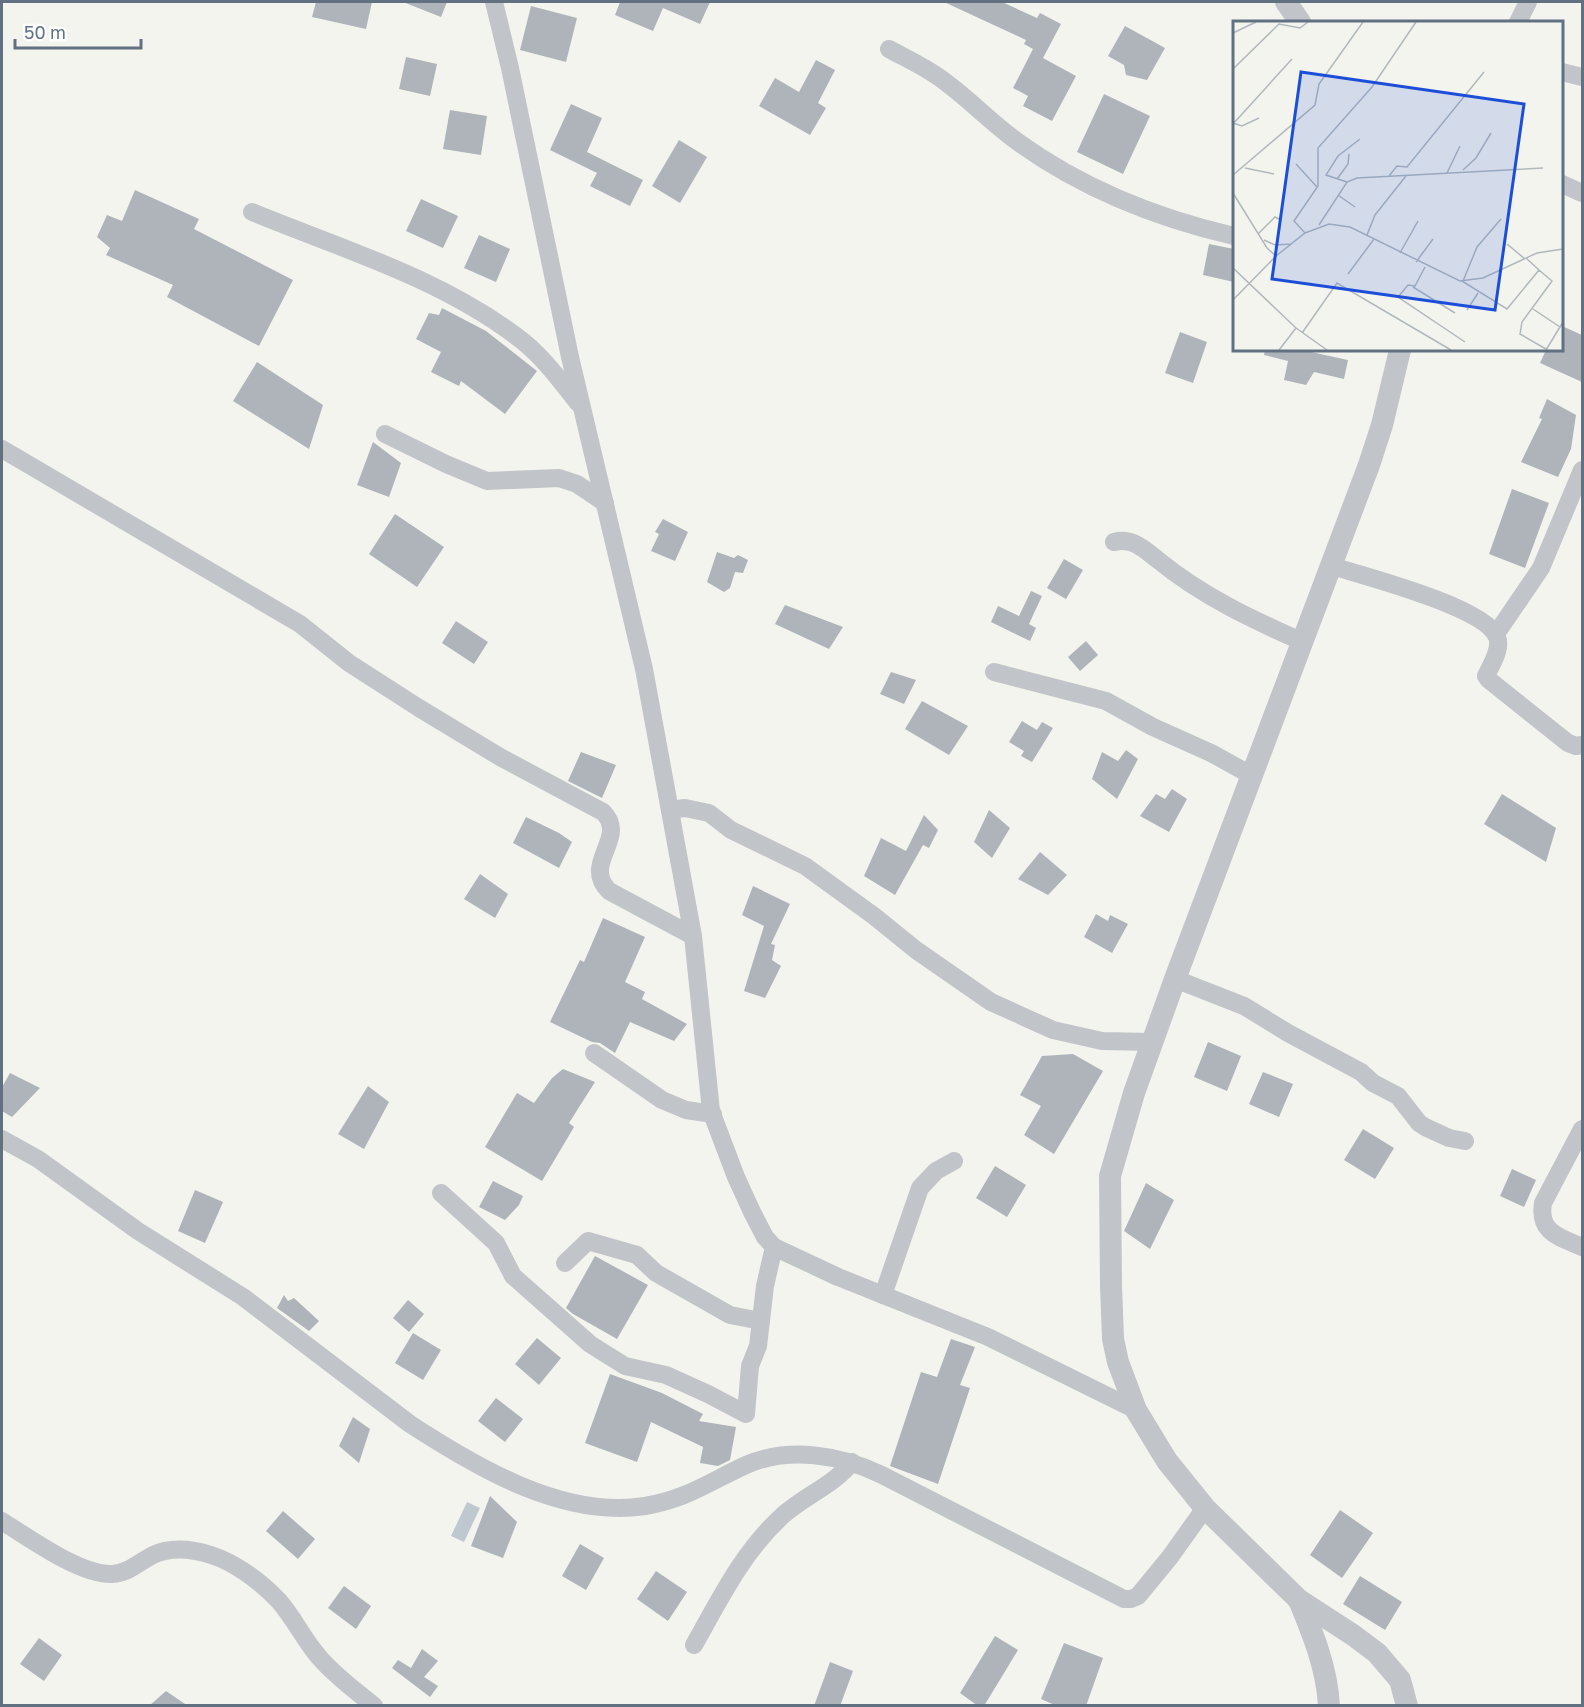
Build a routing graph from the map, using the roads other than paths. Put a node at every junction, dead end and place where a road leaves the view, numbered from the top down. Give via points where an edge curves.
1 (494, 2) edge
2 (1286, 2) edge
3 (1528, 2) edge
4 (1299, 21) edge
5 (1518, 21) edge
6 (889, 49) dead end
7 (1563, 72) edge
8 (1582, 77) edge
9 (1563, 184) edge
10 (1582, 193) edge
11 (252, 212) dead end
12 (1233, 236) edge
13 (1400, 351) edge
14 (582, 409) junction
15 (385, 434) dead end
16 (2, 449) edge
17 (1582, 470) edge
18 (605, 503) junction
19 (1114, 542) dead end
20 (1332, 566) junction
21 (1496, 634) junction
22 (1303, 642) junction
23 (994, 672) dead end
24 (1582, 745) edge
25 (1251, 775) junction
26 (670, 810) junction
27 (693, 936) junction
28 (1175, 979) junction
29 (1152, 1042) junction
30 (594, 1053) dead end
31 (713, 1114) junction
32 (1582, 1129) edge
33 (2, 1139) edge
34 (1465, 1141) dead end
35 (954, 1161) dead end
36 (441, 1193) dead end
37 (774, 1247) junction
38 (1582, 1247) edge
39 (565, 1263) dead end
40 (883, 1295) junction
41 (761, 1321) junction
42 (1136, 1410) junction
43 (852, 1462) junction
44 (1204, 1508) junction
45 (2, 1521) edge
46 (1299, 1600) junction
47 (694, 1645) dead end
48 (1408, 1704) edge
49 (374, 1706) edge
50 (1329, 1706) edge

1 - 14 street
2 - 4 street
3 - 5 street
6 - 12 street via 948,84 1018,142 1067,173 1124,202
7 - 8 street
9 - 10 street
11 - 14 street via 388,264 461,300 524,343 545,362
13 - 20 street via 1382,425
14 - 18 street
15 - 18 street via 487,481 559,478 577,484
16 - 27 street via 300,624 349,663 500,757 603,812 611,820 612,832 598,872 601,883
17 - 21 street via 1540,568
18 - 26 street via 644,669
19 - 22 street via 1139,545 1219,602
20 - 21 street via 1459,609
20 - 22 street
21 - 24 street via 1499,647 1486,676 1489,680 1568,743
22 - 25 street
23 - 25 street via 1106,701
25 - 28 street
26 - 27 street
26 - 29 street via 686,808 709,813 731,830 805,866 992,1002 1053,1030 1102,1041
27 - 31 street
28 - 29 street
28 - 34 street via 1244,1006 1398,1096 1425,1127
29 - 42 street via 1110,1176 1113,1339
30 - 31 street via 662,1100 686,1110
31 - 37 street via 740,1186
32 - 38 street via 1543,1203 1542,1220 1552,1233
33 - 43 street via 38,1159 138,1231 243,1297 410,1424 456,1453 552,1497 585,1505 644,1506 696,1492 768,1458 806,1454
35 - 40 street via 936,1171 920,1188
36 - 41 street via 496,1243 513,1276 590,1344 625,1366 666,1376 747,1414 750,1366 758,1346
37 - 40 street
37 - 41 street
39 - 41 street via 588,1241 637,1255 656,1272 730,1315
40 - 42 street via 988,1337
42 - 44 street via 1167,1461
43 - 44 street via 1124,1599 1138,1596
43 - 47 street via 785,1514 752,1548
44 - 46 street
45 - 49 street via 70,1562 99,1573 130,1570 154,1554 173,1549 190,1549 233,1564 279,1602 319,1656
46 - 48 street via 1377,1653 1400,1680
46 - 50 street via 1324,1671

